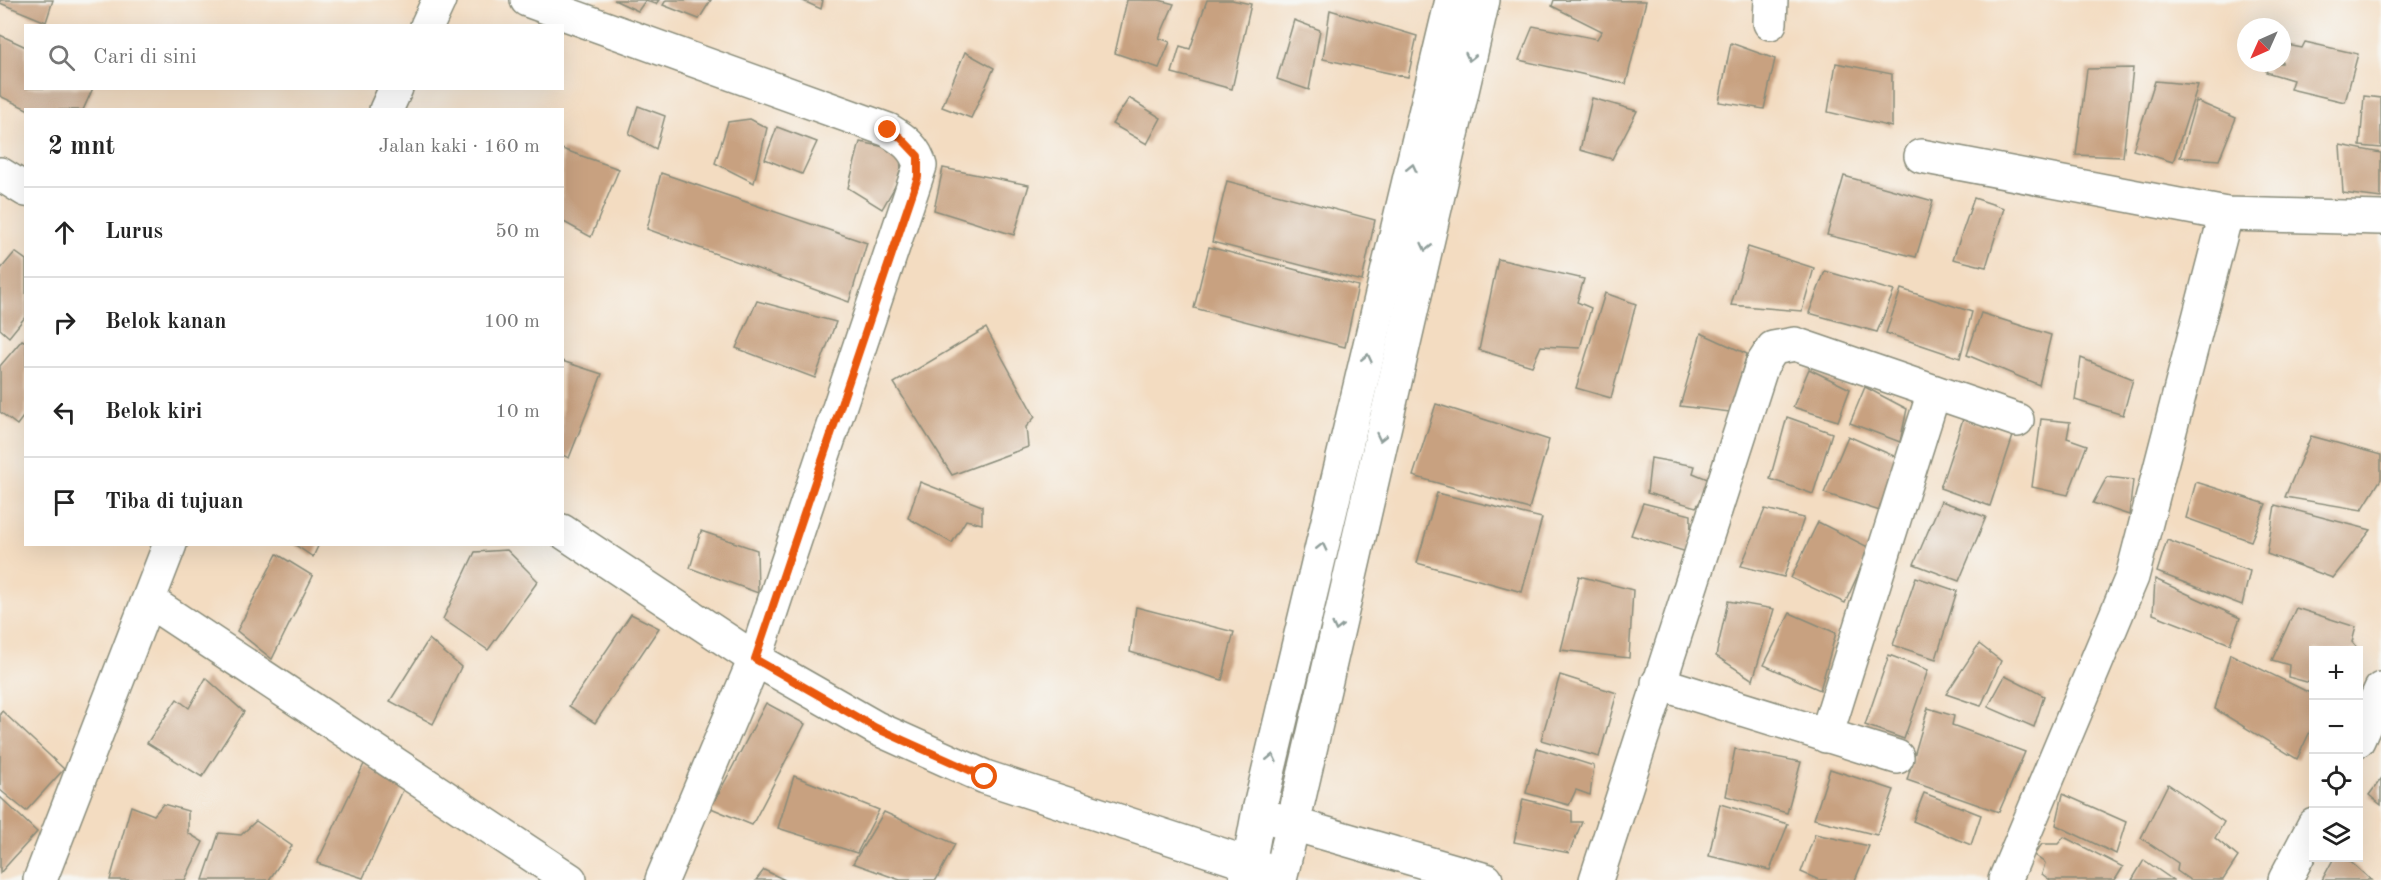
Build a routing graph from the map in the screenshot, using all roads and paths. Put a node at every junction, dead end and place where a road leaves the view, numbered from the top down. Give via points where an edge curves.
1 (439, 0) edge
2 (527, 0) edge
3 (1452, 0) edge
4 (1483, 0) edge
5 (428, 24) edge
6 (395, 90) edge
7 (387, 108) edge
8 (1921, 156) dead end
9 (0, 174) edge
10 (24, 189) edge
11 (2226, 214) junction
12 (2381, 218) edge
13 (1934, 392) junction
14 (2017, 420) dead end
15 (564, 532) edge
16 (169, 546) edge
17 (149, 601) junction
18 (755, 659) junction
19 (1658, 683) junction
20 (2381, 689) edge
21 (2363, 729) edge
22 (1826, 736) junction
23 (1898, 757) dead end
24 (1258, 814) junction
25 (1291, 823) junction
26 (2309, 833) edge
27 (1248, 873) edge
28 (48, 877) edge
29 (1281, 877) edge
30 (570, 880) edge
31 (662, 880) edge
32 (1486, 880) edge
33 (1596, 880) edge
34 (2005, 880) edge
35 (2285, 880) edge

1 - 5 street
2 - 18 street via 888,130 918,156 918,177
24 -> 3 street
4 -> 25 street
6 - 7 street
8 - 11 street
9 - 10 street
11 - 12 street
11 - 34 street via 2132,577
13 - 14 street
13 - 19 street via 1795,344 1773,348 1762,365
13 - 22 street
15 - 18 street
16 - 17 street
17 - 28 street
17 - 30 street
18 - 27 street via 876,728 985,777
18 - 31 street
19 - 22 street
19 - 33 street
20 - 21 street
22 - 23 street
24 - 25 street
24 - 27 street
25 - 29 street
25 - 32 street
26 - 35 street
27 - 29 street

